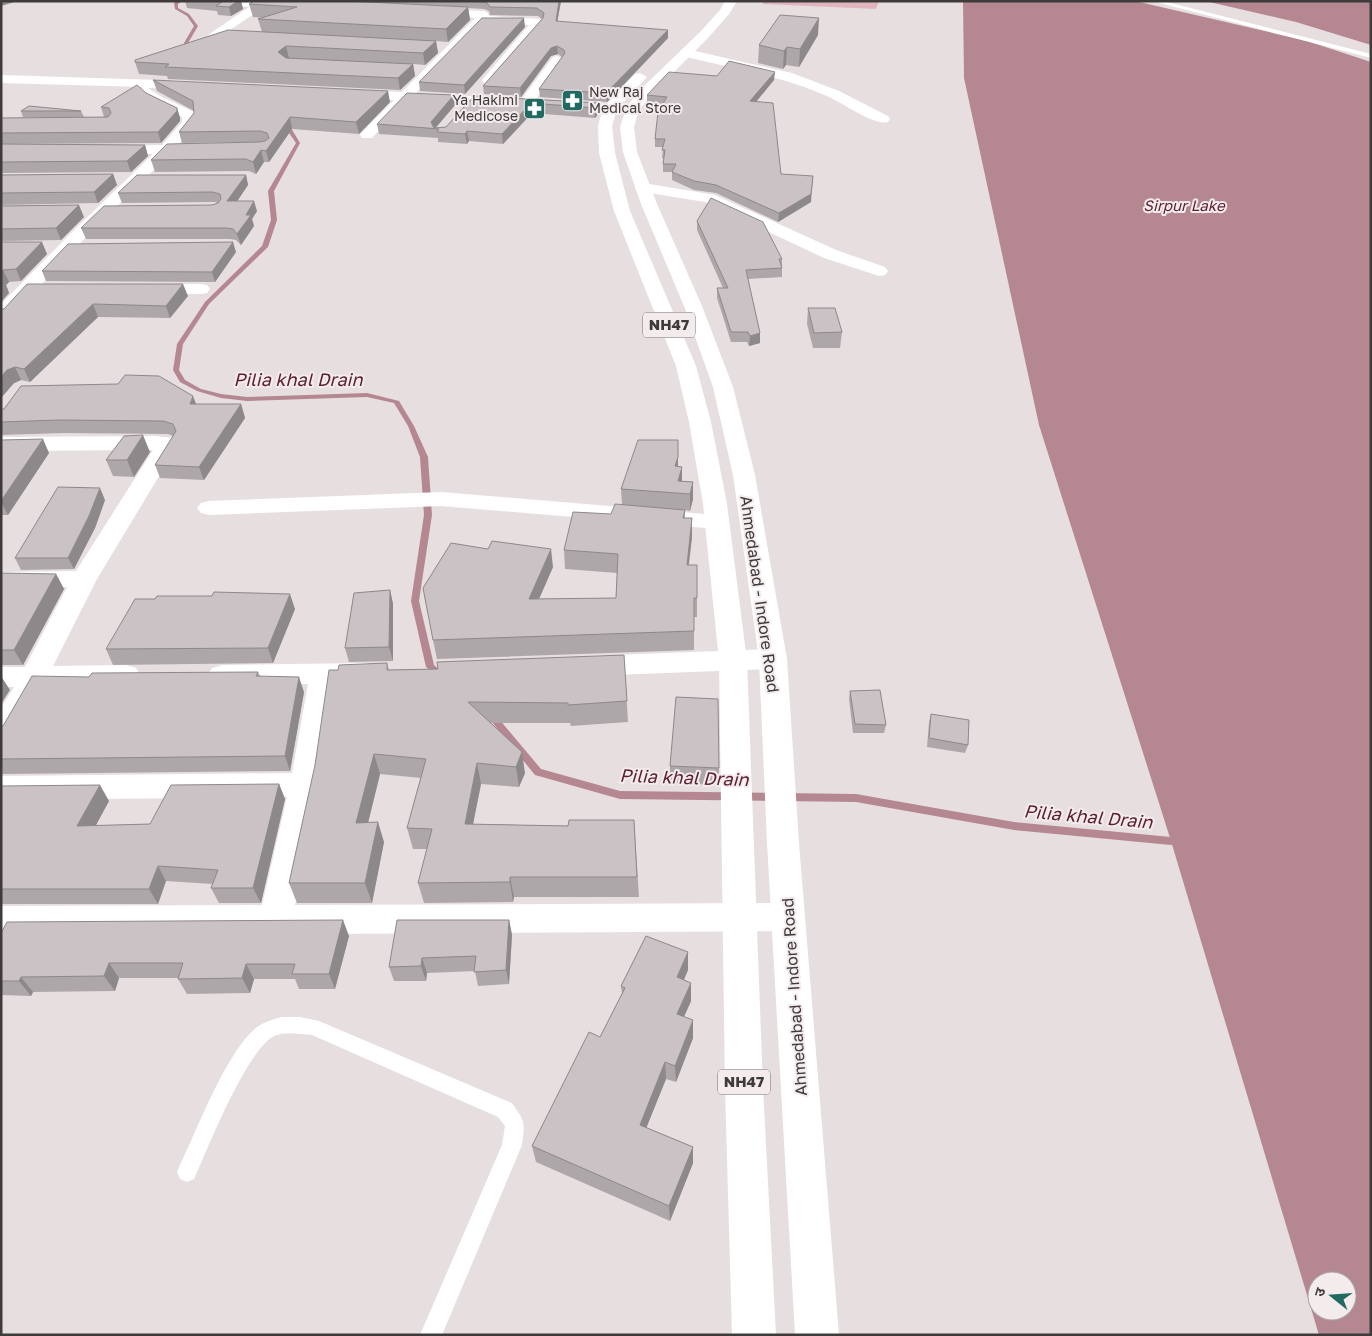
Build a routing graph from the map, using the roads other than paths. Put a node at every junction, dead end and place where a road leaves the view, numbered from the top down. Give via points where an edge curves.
1 (201, 1) edge
2 (714, 1) edge
3 (731, 1) edge
4 (1155, 1) edge
5 (263, 3) edge
6 (494, 5) edge
7 (297, 6) edge
8 (428, 14) edge
9 (481, 18) junction
10 (266, 37) edge
11 (434, 46) edge
12 (452, 48) junction
13 (686, 53) junction
14 (1371, 56) edge
15 (558, 60) edge
16 (411, 70) edge
17 (429, 71) junction
18 (1, 79) edge
19 (137, 83) junction
20 (202, 85) edge
21 (340, 92) edge
22 (407, 96) junction
23 (472, 100) junction
24 (526, 103) junction
25 (610, 108) junction
26 (632, 110) junction
27 (459, 113) edge
28 (883, 119) dead end
29 (367, 135) dead end
30 (97, 149) edge
31 (196, 149) edge
32 (166, 150) junction
33 (117, 178) dead end
34 (136, 178) junction
35 (155, 178) edge
36 (643, 188) junction
37 (75, 211) edge
38 (103, 211) junction
39 (121, 211) edge
40 (39, 247) edge
41 (68, 247) junction
42 (87, 247) edge
43 (879, 271) dead end
44 (1, 288) edge
45 (26, 288) junction
46 (46, 288) edge
47 (133, 289) edge
48 (201, 289) dead end
49 (1, 316) edge
50 (1, 444) edge
51 (209, 508) dead end
52 (717, 522) junction
53 (84, 579) junction
54 (1, 580) edge
55 (772, 659) junction
56 (733, 662) junction
57 (565, 667) edge
58 (390, 673) edge
59 (152, 675) edge
60 (202, 675) edge
61 (323, 675) junction
62 (34, 676) junction
63 (1, 677) edge
64 (1, 733) edge
65 (305, 785) junction
66 (1, 788) edge
67 (740, 917) junction
68 (788, 917) junction
69 (275, 920) junction
70 (1, 921) edge
71 (187, 1172) dead end
72 (431, 1335) edge
73 (754, 1335) edge
74 (817, 1335) edge

1 - 5 main road
2 - 25 main road
3 - 13 main road, Ahmedabad - Indore Road / NH47
4 - 14 lane
5 - 7 main road
5 - 10 main road via 214,35
6 - 9 main road
8 - 9 main road
9 - 12 main road
9 - 23 main road via 538,22
11 - 12 main road
12 - 17 main road
13 - 26 main road, Ahmedabad - Indore Road / NH47
13 - 28 main road via 787,76 834,94
15 - 24 main road
16 - 17 main road
17 - 22 main road
18 - 19 main road
19 - 20 main road
19 - 32 main road via 155,99 188,115 189,123
21 - 22 main road
22 - 23 main road
22 - 29 main road
23 - 24 main road
23 - 27 main road
24 - 25 main road
25 - 26 main road
25 - 52 main road, Ahmedabad - Indore Road / NH47 via 605,126 607,153 622,211 686,366 700,422
26 - 36 main road, Ahmedabad - Indore Road / NH47 via 627,127 630,152
30 - 32 main road
31 - 32 main road
32 - 34 main road
33 - 34 main road
34 - 35 main road
34 - 38 main road
36 - 43 main road via 709,198 830,254
36 - 55 main road, Ahmedabad - Indore Road / NH47 via 723,387 744,475
37 - 38 main road
38 - 39 main road
38 - 41 main road
40 - 41 main road
41 - 42 main road
41 - 45 main road
44 - 45 main road
45 - 46 main road
45 - 49 main road
47 - 48 main road
50 - 53 main road via 168,443
51 - 52 main road via 442,500
52 - 56 main road, Ahmedabad - Indore Road / NH47
53 - 54 main road
53 - 62 main road
55 - 56 main road
55 - 68 main road, Ahmedabad - Indore Road / NH47
56 - 57 main road
56 - 67 main road, Ahmedabad - Indore Road / NH47
58 - 61 main road
59 - 62 main road
60 - 61 main road
61 - 65 main road
62 - 63 main road
62 - 64 main road
65 - 66 main road
65 - 69 main road
67 - 68 main road
67 - 69 main road
67 - 73 main road, Ahmedabad - Indore Road / NH47
68 - 74 main road, Ahmedabad - Indore Road / NH47
69 - 70 main road
71 - 72 lane via 243,1057 264,1032 283,1024 313,1027 505,1110 515,1124 512,1145

